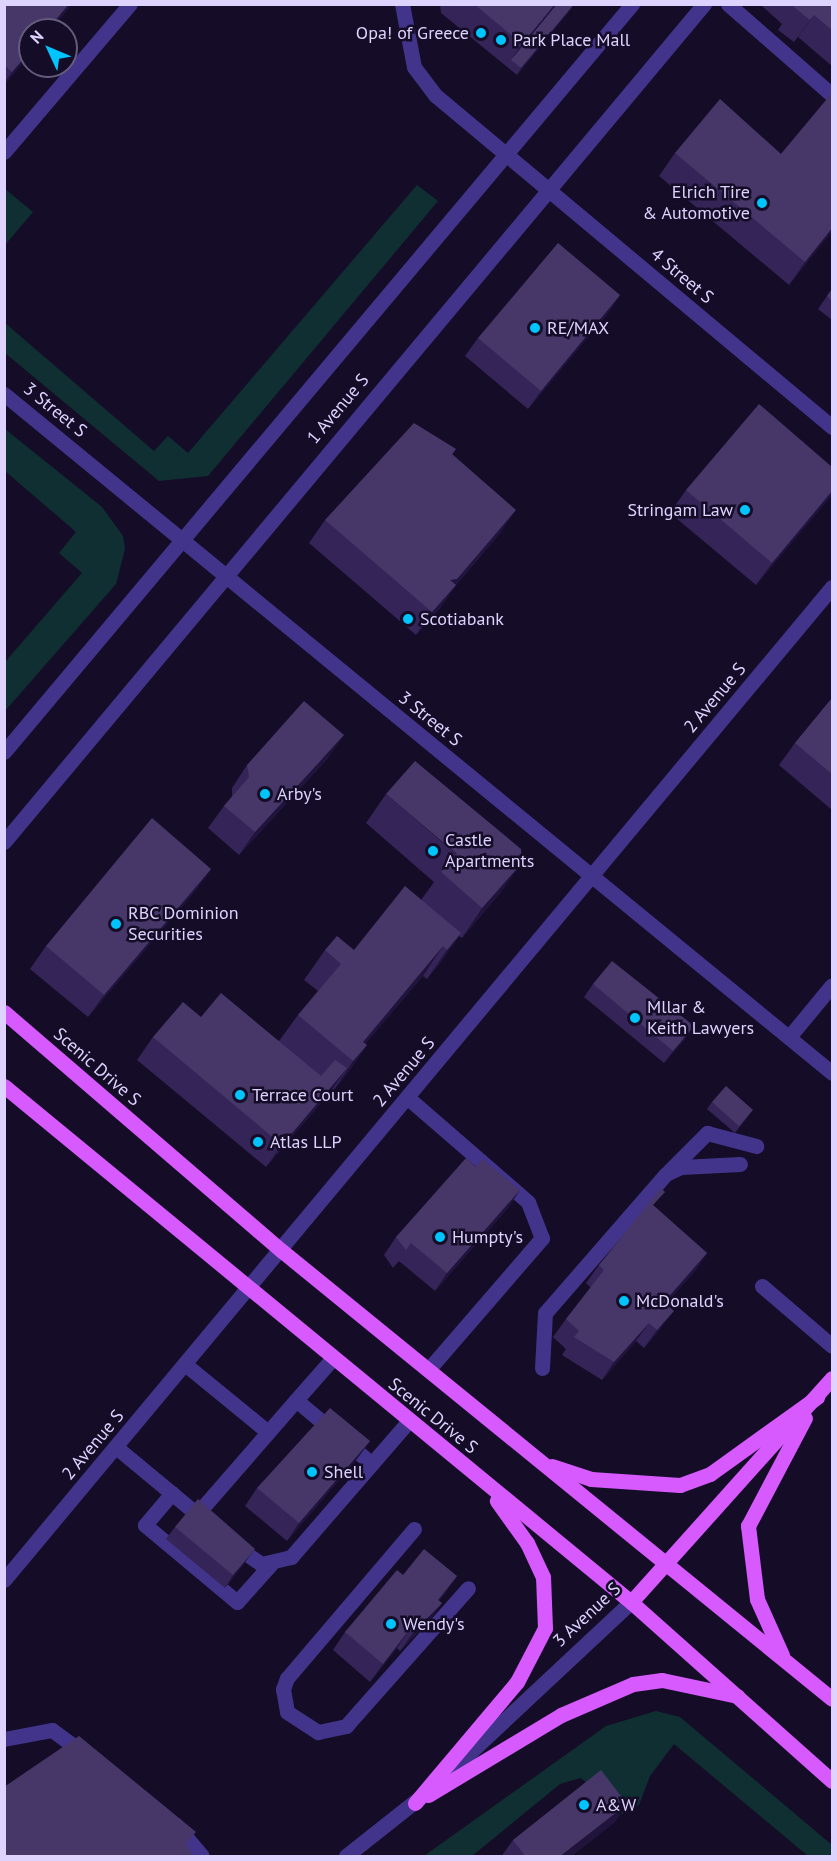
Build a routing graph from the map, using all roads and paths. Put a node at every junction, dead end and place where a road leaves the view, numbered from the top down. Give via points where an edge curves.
1 (130, 4) edge
2 (402, 4) edge
3 (632, 4) edge
4 (704, 4) edge
5 (728, 4) edge
6 (832, 95) edge
7 (5, 151) edge
8 (507, 156) junction
9 (548, 190) junction
10 (4, 394) edge
11 (832, 427) edge
12 (181, 539) junction
13 (223, 576) junction
14 (832, 587) edge
15 (4, 752) edge
16 (4, 842) edge
17 (593, 876) junction
18 (832, 985) edge
19 (4, 1012) edge
20 (789, 1037) junction
21 (832, 1073) edge
22 (4, 1086) edge
23 (408, 1098) junction
24 (756, 1146) dead end
25 (740, 1164) dead end
26 (666, 1174) junction
27 (282, 1251) junction
28 (762, 1286) dead end
29 (250, 1290) junction
30 (832, 1346) edge
31 (332, 1359) junction
32 (186, 1365) junction
33 (542, 1368) dead end
34 (428, 1370) junction
35 (832, 1378) edge
36 (817, 1397) junction
37 (296, 1400) junction
38 (409, 1421) junction
39 (268, 1432) junction
40 (117, 1447) junction
41 (543, 1463) junction
42 (372, 1464) junction
43 (484, 1484) junction
44 (172, 1493) junction
45 (197, 1514) junction
46 (414, 1529) dead end
47 (271, 1564) junction
48 (666, 1564) junction
49 (4, 1580) edge
50 (468, 1588) dead end
51 (631, 1602) junction
52 (783, 1659) junction
53 (743, 1698) junction
54 (832, 1699) edge
55 (4, 1739) edge
56 (98, 1764) edge
57 (832, 1781) edge
58 (415, 1803) junction
59 (159, 1812) edge
60 (202, 1857) edge
61 (346, 1857) edge

1 - 7 street
2 - 8 street, 4 Street S via 414,67 422,82
3 - 8 street, 1 Avenue S
4 - 9 street, 1 Avenue S
5 - 6 street
8 - 9 street, 4 Street S
8 - 12 street, 1 Avenue S
9 - 11 street, 4 Street S
9 - 13 street, 1 Avenue S
10 - 12 street, 3 Street S
12 - 13 street, 3 Street S
12 - 15 street, 1 Avenue S
13 - 16 street, 1 Avenue S
13 - 17 street, 3 Street S
14 - 17 street, 2 Avenue S
17 - 20 street, 3 Street S
17 - 23 street, 2 Avenue S
18 - 20 street
19 - 27 main road, Scenic Drive S
20 - 21 street, 3 Street S
22 - 29 main road, Scenic Drive S
23 - 27 street, 2 Avenue S
23 - 34 street via 528,1202 542,1238
24 - 26 street via 707,1133
25 - 26 street via 681,1167
26 - 33 street via 545,1313
27 - 29 street, 2 Avenue S
27 - 34 main road, Scenic Drive S
28 - 30 street
29 - 31 main road, Scenic Drive S
29 - 32 street, 2 Avenue S
31 - 37 street
31 - 38 main road, Scenic Drive S
32 - 39 street
32 - 40 street, 2 Avenue S
34 - 41 main road, Scenic Drive S
35 - 36 main road, 3 Avenue S
36 - 41 main road via 710,1473 680,1485 591,1479
36 - 48 main road, 3 Avenue S
36 - 52 main road via 748,1526 757,1599
37 - 39 street
37 - 42 street
38 - 42 street
38 - 43 main road, Scenic Drive S
39 - 45 street
40 - 44 street
40 - 49 street, 2 Avenue S
41 - 48 main road, Scenic Drive S
42 - 47 street via 300,1550
43 - 51 main road, Scenic Drive S
43 - 58 main road via 538,1563 547,1594 544,1628 517,1682
44 - 45 street
44 - 47 street via 145,1525 237,1602
45 - 47 street via 252,1560
46 - 50 street via 287,1678 283,1689 287,1712 318,1732 346,1726
48 - 51 main road, 3 Avenue S
48 - 52 main road, Scenic Drive S
51 - 53 main road, Scenic Drive S
51 - 58 street, 3 Avenue S
52 - 54 main road, Scenic Drive S
53 - 57 main road, Scenic Drive S
53 - 58 main road via 662,1680 633,1684 561,1715
55 - 56 street via 52,1730
58 - 61 street, 3 Avenue S
59 - 60 street via 199,1847

